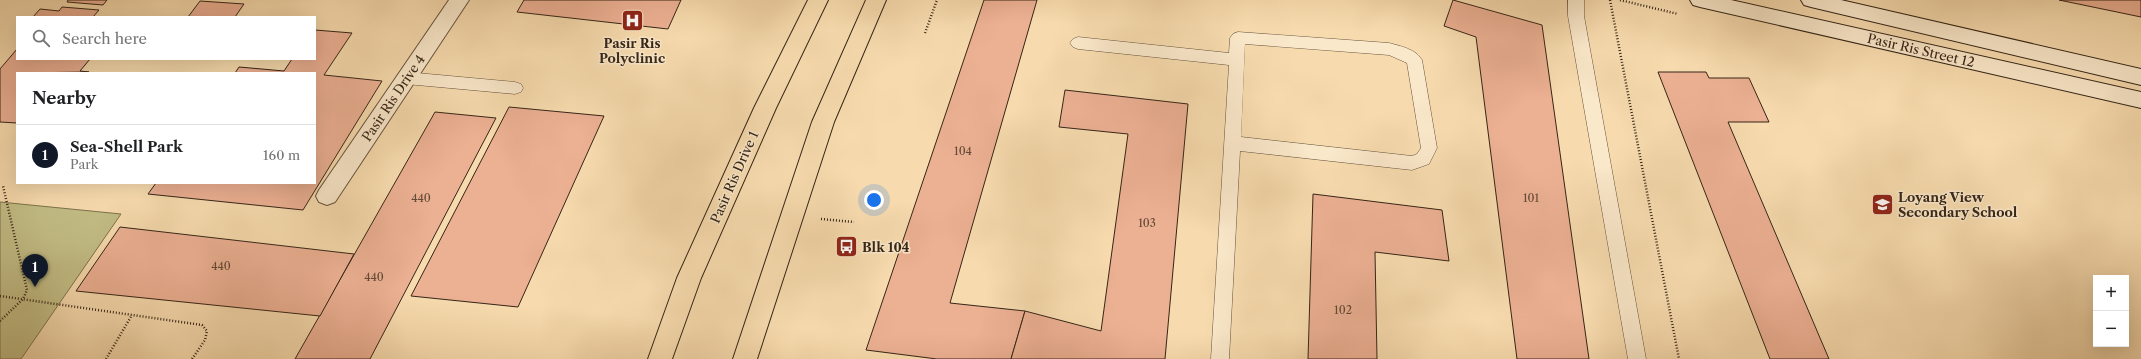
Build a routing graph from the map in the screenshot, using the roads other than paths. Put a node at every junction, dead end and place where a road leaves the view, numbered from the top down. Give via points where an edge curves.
1 (459, 0) edge
2 (818, 0) edge
3 (876, 0) edge
4 (1576, 0) edge
5 (1700, 0) edge
6 (1811, 0) edge
7 (1078, 43) dead end
8 (1237, 60) junction
9 (2141, 77) edge
10 (406, 78) junction
11 (515, 88) dead end
12 (2141, 100) edge
13 (1231, 143) junction
14 (327, 196) dead end
15 (660, 359) edge
16 (745, 359) edge
17 (1220, 359) edge
18 (1637, 359) edge

1 - 10 street, Pasir Ris Drive 4
2 - 15 main road, Pasir Ris Drive 1 via 765,108 689,278
3 - 16 main road via 823,122
4 - 18 lane via 1576,16
5 - 12 street, Pasir Ris Street 12
6 - 9 street, Pasir Ris Street 12
7 - 8 lane
8 - 13 lane
8 - 13 lane via 1238,38 1389,49 1403,53 1414,60 1429,148 1423,158 1412,163
10 - 11 lane
10 - 14 street, Pasir Ris Drive 4
13 - 17 lane

